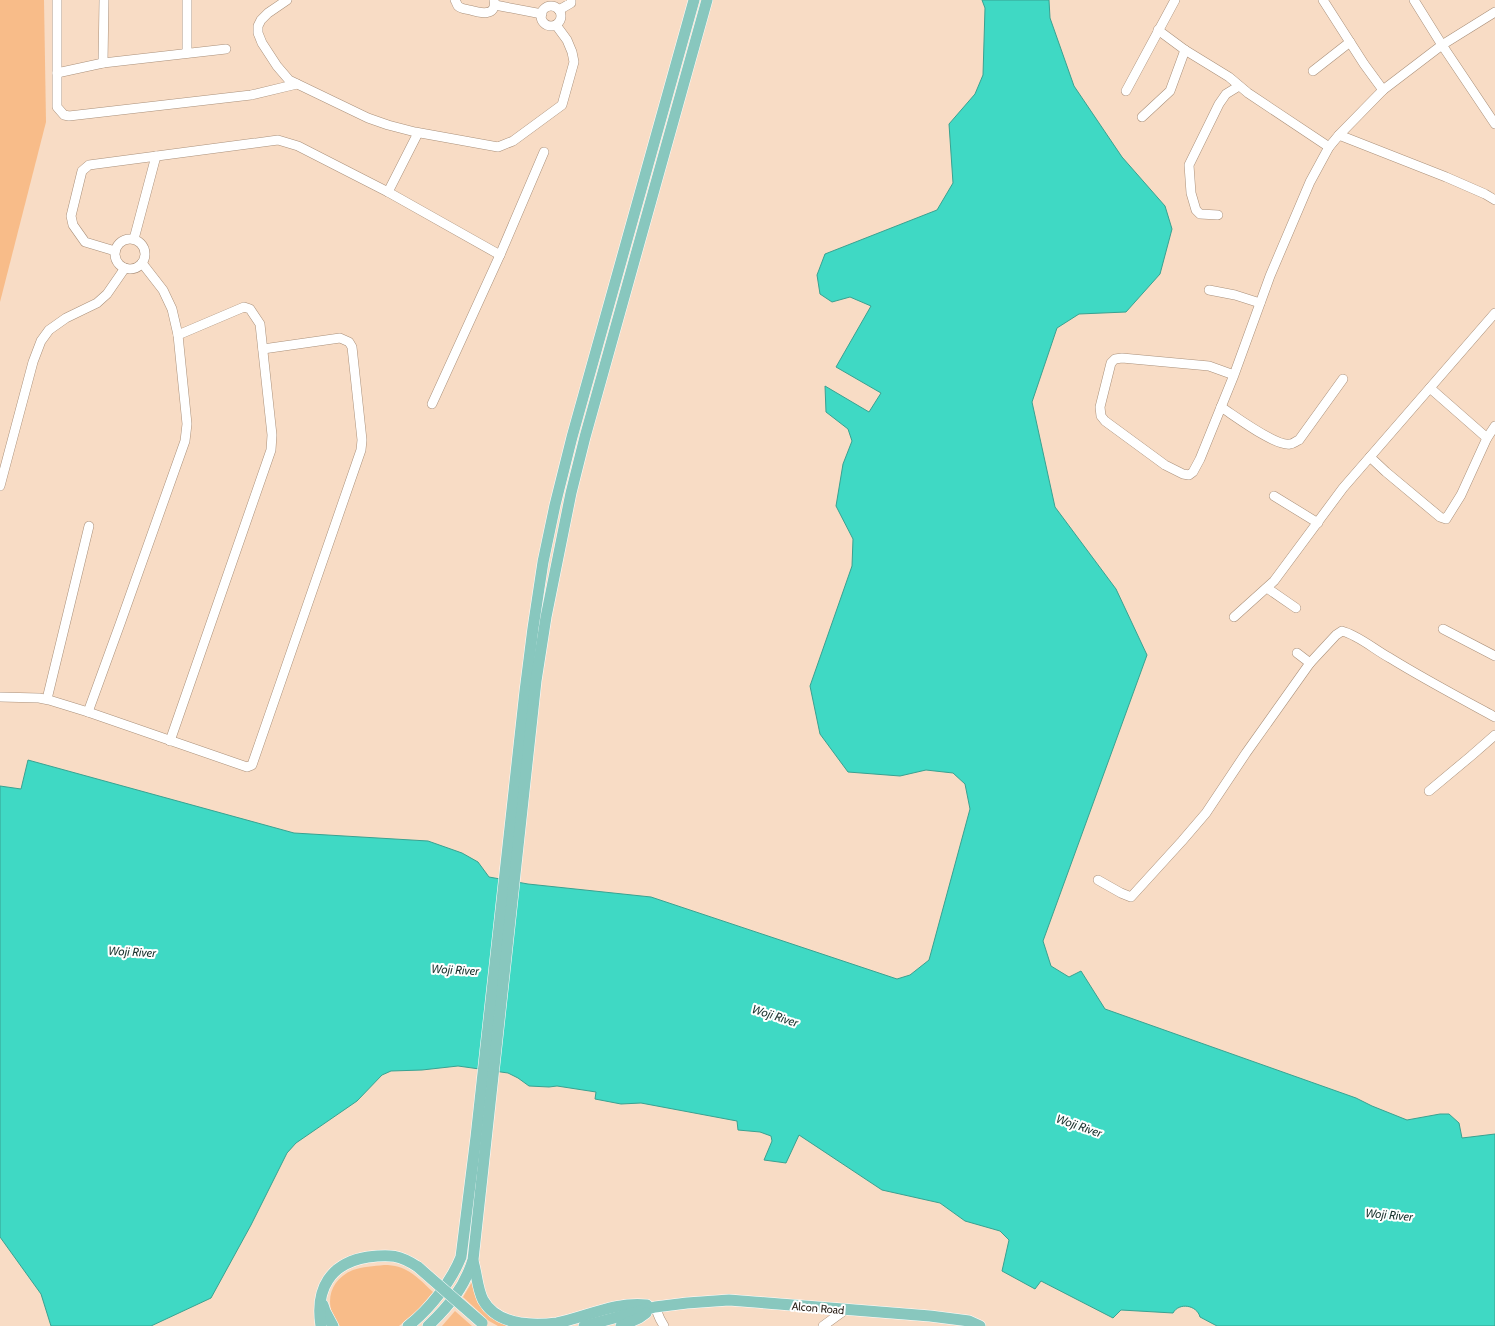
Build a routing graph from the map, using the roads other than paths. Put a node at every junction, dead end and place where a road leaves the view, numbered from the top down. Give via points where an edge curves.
1 (57, 0) edge
2 (104, 0) edge
3 (187, 0) edge
4 (287, 0) edge
5 (455, 0) edge
6 (571, 0) edge
7 (694, 0) edge
8 (707, 0) edge
9 (1175, 0) edge
10 (1323, 0) edge
11 (1414, 0) edge
12 (494, 3) edge
13 (559, 10) junction
14 (1495, 12) edge
15 (542, 14) junction
16 (556, 25) junction
17 (1158, 30) junction
18 (1350, 42) junction
19 (1442, 45) junction
20 (226, 49) dead end
21 (1185, 50) junction
22 (187, 53) junction
23 (103, 63) junction
24 (1313, 71) dead end
25 (57, 73) junction
26 (297, 84) junction
27 (1239, 86) junction
28 (1383, 90) junction
29 (1126, 91) dead end
30 (1142, 117) dead end
31 (1495, 124) edge
32 (418, 133) junction
33 (1339, 135) junction
34 (1329, 147) junction
35 (544, 152) dead end
36 (156, 156) junction
37 (388, 192) junction
38 (1495, 200) edge
39 (1218, 215) dead end
40 (134, 239) junction
41 (115, 251) junction
42 (500, 255) junction
43 (142, 263) junction
44 (125, 268) junction
45 (1209, 290) dead end
46 (1260, 303) junction
47 (1495, 313) edge
48 (178, 334) junction
49 (263, 349) junction
50 (1234, 376) junction
51 (1343, 379) dead end
52 (1430, 388) junction
53 (432, 404) dead end
54 (1221, 407) junction
55 (1495, 426) edge
56 (1487, 438) junction
57 (1370, 456) junction
58 (0, 486) edge
59 (1274, 496) dead end
60 (1318, 523) junction
61 (89, 526) dead end
62 (1267, 588) junction
63 (1296, 608) dead end
64 (1234, 616) dead end
65 (1443, 629) dead end
66 (1297, 653) dead end
67 (1495, 656) edge
68 (1310, 663) junction
69 (0, 697) edge
70 (47, 699) junction
71 (88, 712) junction
72 (1495, 716) edge
73 (1495, 735) edge
74 (170, 741) junction
75 (1428, 791) dead end
76 (512, 857) junction
77 (1098, 880) dead end
78 (481, 1137) junction
79 (473, 1260) junction
80 (322, 1295) junction
81 (655, 1307) junction
82 (845, 1310) junction
83 (484, 1325) edge
84 (321, 1326) edge
85 (333, 1326) edge
86 (408, 1326) edge
87 (428, 1326) edge
88 (584, 1326) edge
89 (621, 1326) edge
90 (664, 1326) edge
91 (823, 1326) edge
92 (980, 1326) edge

1 - 25 street
2 - 23 street
3 - 22 street
4 - 26 street via 261,20 258,33 278,66 289,80
5 - 12 street via 457,6 484,13 492,10
6 - 13 street via 571,3
7 - 76 main road via 555,505 543,562 525,691
8 - 76 main road via 571,493 546,617
9 - 17 street
10 - 18 street
11 - 19 street
12 - 15 street
13 - 15 street via 549,7
13 - 16 street via 561,18
14 - 19 street
15 - 16 street via 546,24
16 - 32 street via 567,40 574,62 562,105 513,141 498,147
17 - 21 street
17 - 29 street
18 - 24 street
18 - 28 street
19 - 28 street
19 - 31 street
20 - 22 street
21 - 27 street
21 - 30 street via 1170,91
22 - 23 street
23 - 25 street
25 - 26 street via 57,107 64,115 69,116 251,95
26 - 32 street via 368,118
27 - 34 street
27 - 39 street via 1226,94 1219,104 1190,165 1191,193 1196,210 1200,214
28 - 33 street
32 - 37 street
33 - 34 street
33 - 38 street
34 - 46 street via 1310,182
35 - 42 street
36 - 37 street via 278,140 298,146
36 - 40 street
36 - 41 street via 89,165 82,171 71,216 73,225 85,242
37 - 42 street
40 - 41 street via 120,242
40 - 43 street via 144,248 145,257
41 - 44 street via 117,261
42 - 53 street
43 - 44 street via 135,268
43 - 48 street via 163,290 172,309
44 - 58 street via 107,294 97,303 66,318 49,330 41,341
45 - 46 street
46 - 50 street
47 - 52 street
48 - 49 street via 244,308 250,309 260,324
48 - 71 street via 187,424 185,441
49 - 74 street via 272,435 271,450
49 - 74 street via 340,338 349,342 353,355 361,450 252,765 247,767
50 - 54 street
50 - 54 street via 1209,366 1122,358 1111,363 1100,407 1101,416 1105,421 1165,465 1188,475 1193,472 1200,459
51 - 54 street via 1299,440 1291,444 1281,444 1269,438
52 - 56 street
52 - 57 street
55 - 56 street
56 - 57 street via 1461,495 1446,519 1440,517
57 - 60 street
59 - 60 street
60 - 62 street
61 - 70 street
62 - 63 street
62 - 64 street
65 - 67 street
66 - 68 street
68 - 72 street via 1336,634 1342,631 1350,633 1420,676
68 - 77 street via 1206,813 1131,897
69 - 70 street
70 - 71 street
71 - 74 street
73 - 75 street
76 - 78 main road
78 - 79 main road
78 - 86 main road via 461,1257 438,1296
79 - 81 main road via 484,1301 495,1314 506,1321 545,1325 613,1308 632,1305
79 - 87 main road via 465,1282
80 - 83 main road, bridge via 330,1277 348,1262 379,1255 393,1255 406,1259 418,1267
80 - 84 main road via 319,1314
80 - 85 main road via 324,1311
81 - 82 main road, Alcon Road via 729,1300
81 - 88 main road
81 - 89 main road
81 - 90 street
82 - 91 street
82 - 92 main road, Alcon Road via 930,1316 970,1321

